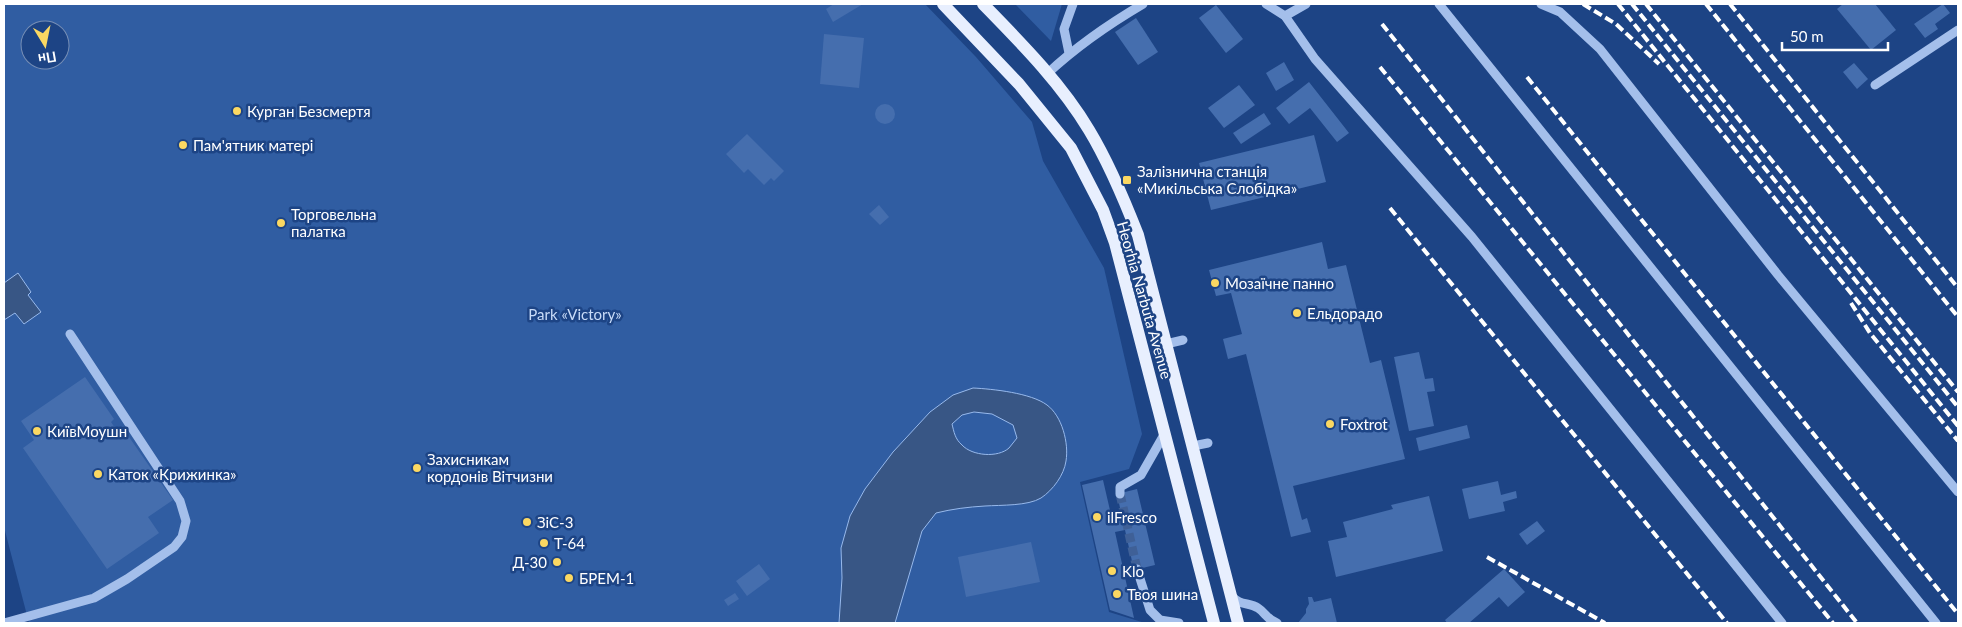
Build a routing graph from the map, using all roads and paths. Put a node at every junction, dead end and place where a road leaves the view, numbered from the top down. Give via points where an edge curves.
1 (943, 4) edge
2 (983, 4) edge
3 (1073, 4) edge
4 (1143, 4) edge
5 (1266, 4) edge
6 (1306, 4) edge
7 (1439, 4) edge
8 (1541, 4) edge
9 (1285, 16) junction
10 (1958, 30) edge
11 (1070, 53) junction
12 (1048, 73) junction
13 (1875, 85) dead end
14 (70, 334) dead end
15 (1183, 340) dead end
16 (1166, 344) junction
17 (1165, 433) junction
18 (1208, 442) dead end
19 (1193, 446) junction
20 (1958, 492) edge
21 (1120, 494) dead end
22 (1137, 569) tunnel mouth
23 (1231, 595) junction
24 (1272, 622) edge
25 (4, 623) edge
26 (1179, 623) edge
27 (1214, 623) edge
28 (1238, 623) edge
29 (1782, 623) edge
30 (1936, 623) edge

1 - 17 main road, Heorhia Narbuta Avenue via 1020,84 1071,148 1103,210 1115,243
2 - 12 main road, Heorhia Narbuta Avenue
3 - 11 lane via 1064,29
4 - 11 lane
5 - 9 lane
6 - 9 lane
7 - 30 lane
8 - 20 lane via 1560,12 1600,49 1778,275
9 - 29 lane via 1315,59 1472,237
10 - 13 lane
11 - 12 lane
12 - 16 main road, Heorhia Narbuta Avenue via 1089,130 1122,193 1138,235
14 - 25 lane via 180,501 186,521 182,537 174,547 94,598
15 - 16 lane
16 - 19 main road, Heorhia Narbuta Avenue
17 - 21 lane via 1142,475 1120,487
17 - 27 main road, Heorhia Narbuta Avenue
18 - 19 lane
19 - 23 main road, Heorhia Narbuta Avenue
22 - 26 lane via 1150,610 1160,620
23 - 24 lane via 1237,602 1258,608
23 - 28 main road, Heorhia Narbuta Avenue

